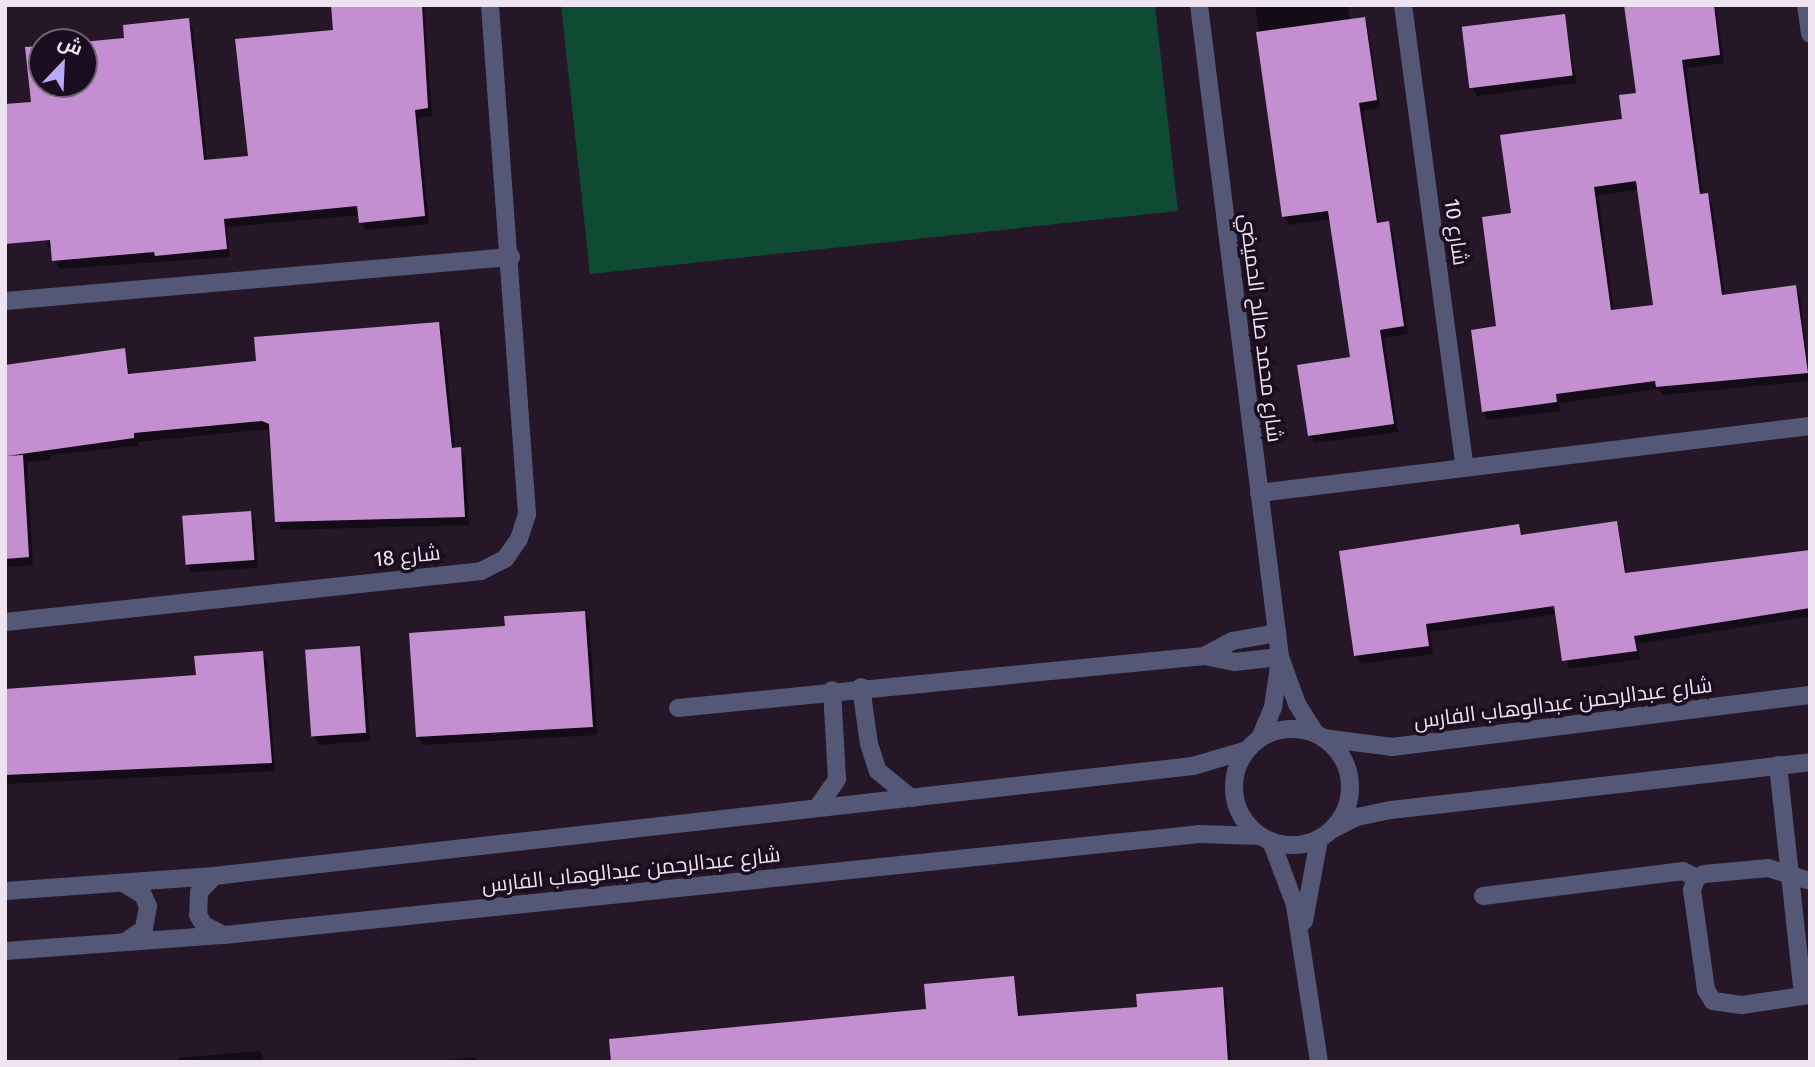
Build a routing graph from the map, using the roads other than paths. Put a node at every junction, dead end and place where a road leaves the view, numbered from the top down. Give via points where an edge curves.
1 (490, 5) edge
2 (1199, 5) edge
3 (1403, 5) edge
4 (1806, 5) edge
5 (1810, 34) edge
6 (511, 257) junction
7 (5, 301) edge
8 (1810, 426) edge
9 (1464, 466) junction
10 (1259, 493) junction
11 (5, 622) edge
12 (1277, 633) junction
13 (1204, 656) junction
14 (1280, 657) junction
15 (861, 687) junction
16 (832, 691) junction
17 (1810, 695) edge
18 (678, 708) dead end
19 (1319, 736) junction
20 (1253, 744) junction
21 (1810, 762) edge
22 (1778, 765) junction
23 (911, 798) junction
24 (817, 808) junction
25 (1326, 834) junction
26 (1266, 839) junction
27 (214, 876) junction
28 (1790, 877) junction
29 (1696, 878) junction
30 (1810, 881) edge
31 (123, 883) junction
32 (5, 891) edge
33 (1483, 896) dead end
34 (224, 935) junction
35 (1302, 939) junction
36 (125, 942) junction
37 (1804, 946) edge
38 (5, 951) edge
39 (1806, 995) edge
40 (1319, 1062) edge

1 - 6 street, شارع 18
2 - 10 street, شارع محمد صالح الحميضي
3 - 9 street, شارع 10
4 - 5 street
6 - 7 street
6 - 11 street, شارع 18 via 527,514 519,539 505,559 481,571
8 - 9 street
9 - 10 street
10 - 12 street, شارع محمد صالح الحميضي
12 - 13 street via 1232,641
12 - 14 street, شارع محمد صالح الحميضي
13 - 14 street via 1234,662
13 - 15 street
14 - 19 street, شارع محمد صالح الحميضي via 1297,705
14 - 20 street, شارع محمد صالح الحميضي via 1273,707
15 - 16 street
15 - 23 street via 878,771
16 - 18 street
16 - 24 street via 839,747 837,779
17 - 19 street, شارع عبدالرحمن عبدالوهاب الفارس via 1392,747
19 - 20 street via 1287,729
19 - 25 street via 1341,756 1350,781 1347,807
20 - 23 street, شارع عبدالرحمن عبدالوهاب الفارس via 1193,766
20 - 26 street via 1238,764 1234,796 1239,812
21 - 22 street
22 - 25 street via 1391,810 1357,817
22 - 28 street
23 - 24 street, شارع عبدالرحمن عبدالوهاب الفارس
24 - 27 street, شارع عبدالرحمن عبدالوهاب الفارس
25 - 26 street via 1303,844
25 - 35 street
26 - 34 street, شارع عبدالرحمن عبدالوهاب الفارس via 1199,834
26 - 35 street via 1289,883
27 - 31 street, شارع عبدالرحمن عبدالوهاب الفارس
27 - 34 street via 199,892 198,915 204,925
28 - 29 street via 1768,868
28 - 30 street
28 - 37 street
29 - 33 street via 1683,871
29 - 39 street via 1694,902 1706,990 1713,1001 1742,1004
31 - 32 street, شارع عبدالرحمن عبدالوهاب الفارس
31 - 36 street via 134,887 148,905 144,929
34 - 36 street, شارع عبدالرحمن عبدالوهاب الفارس
35 - 40 street
36 - 38 street, شارع عبدالرحمن عبدالوهاب الفارس
37 - 39 street

